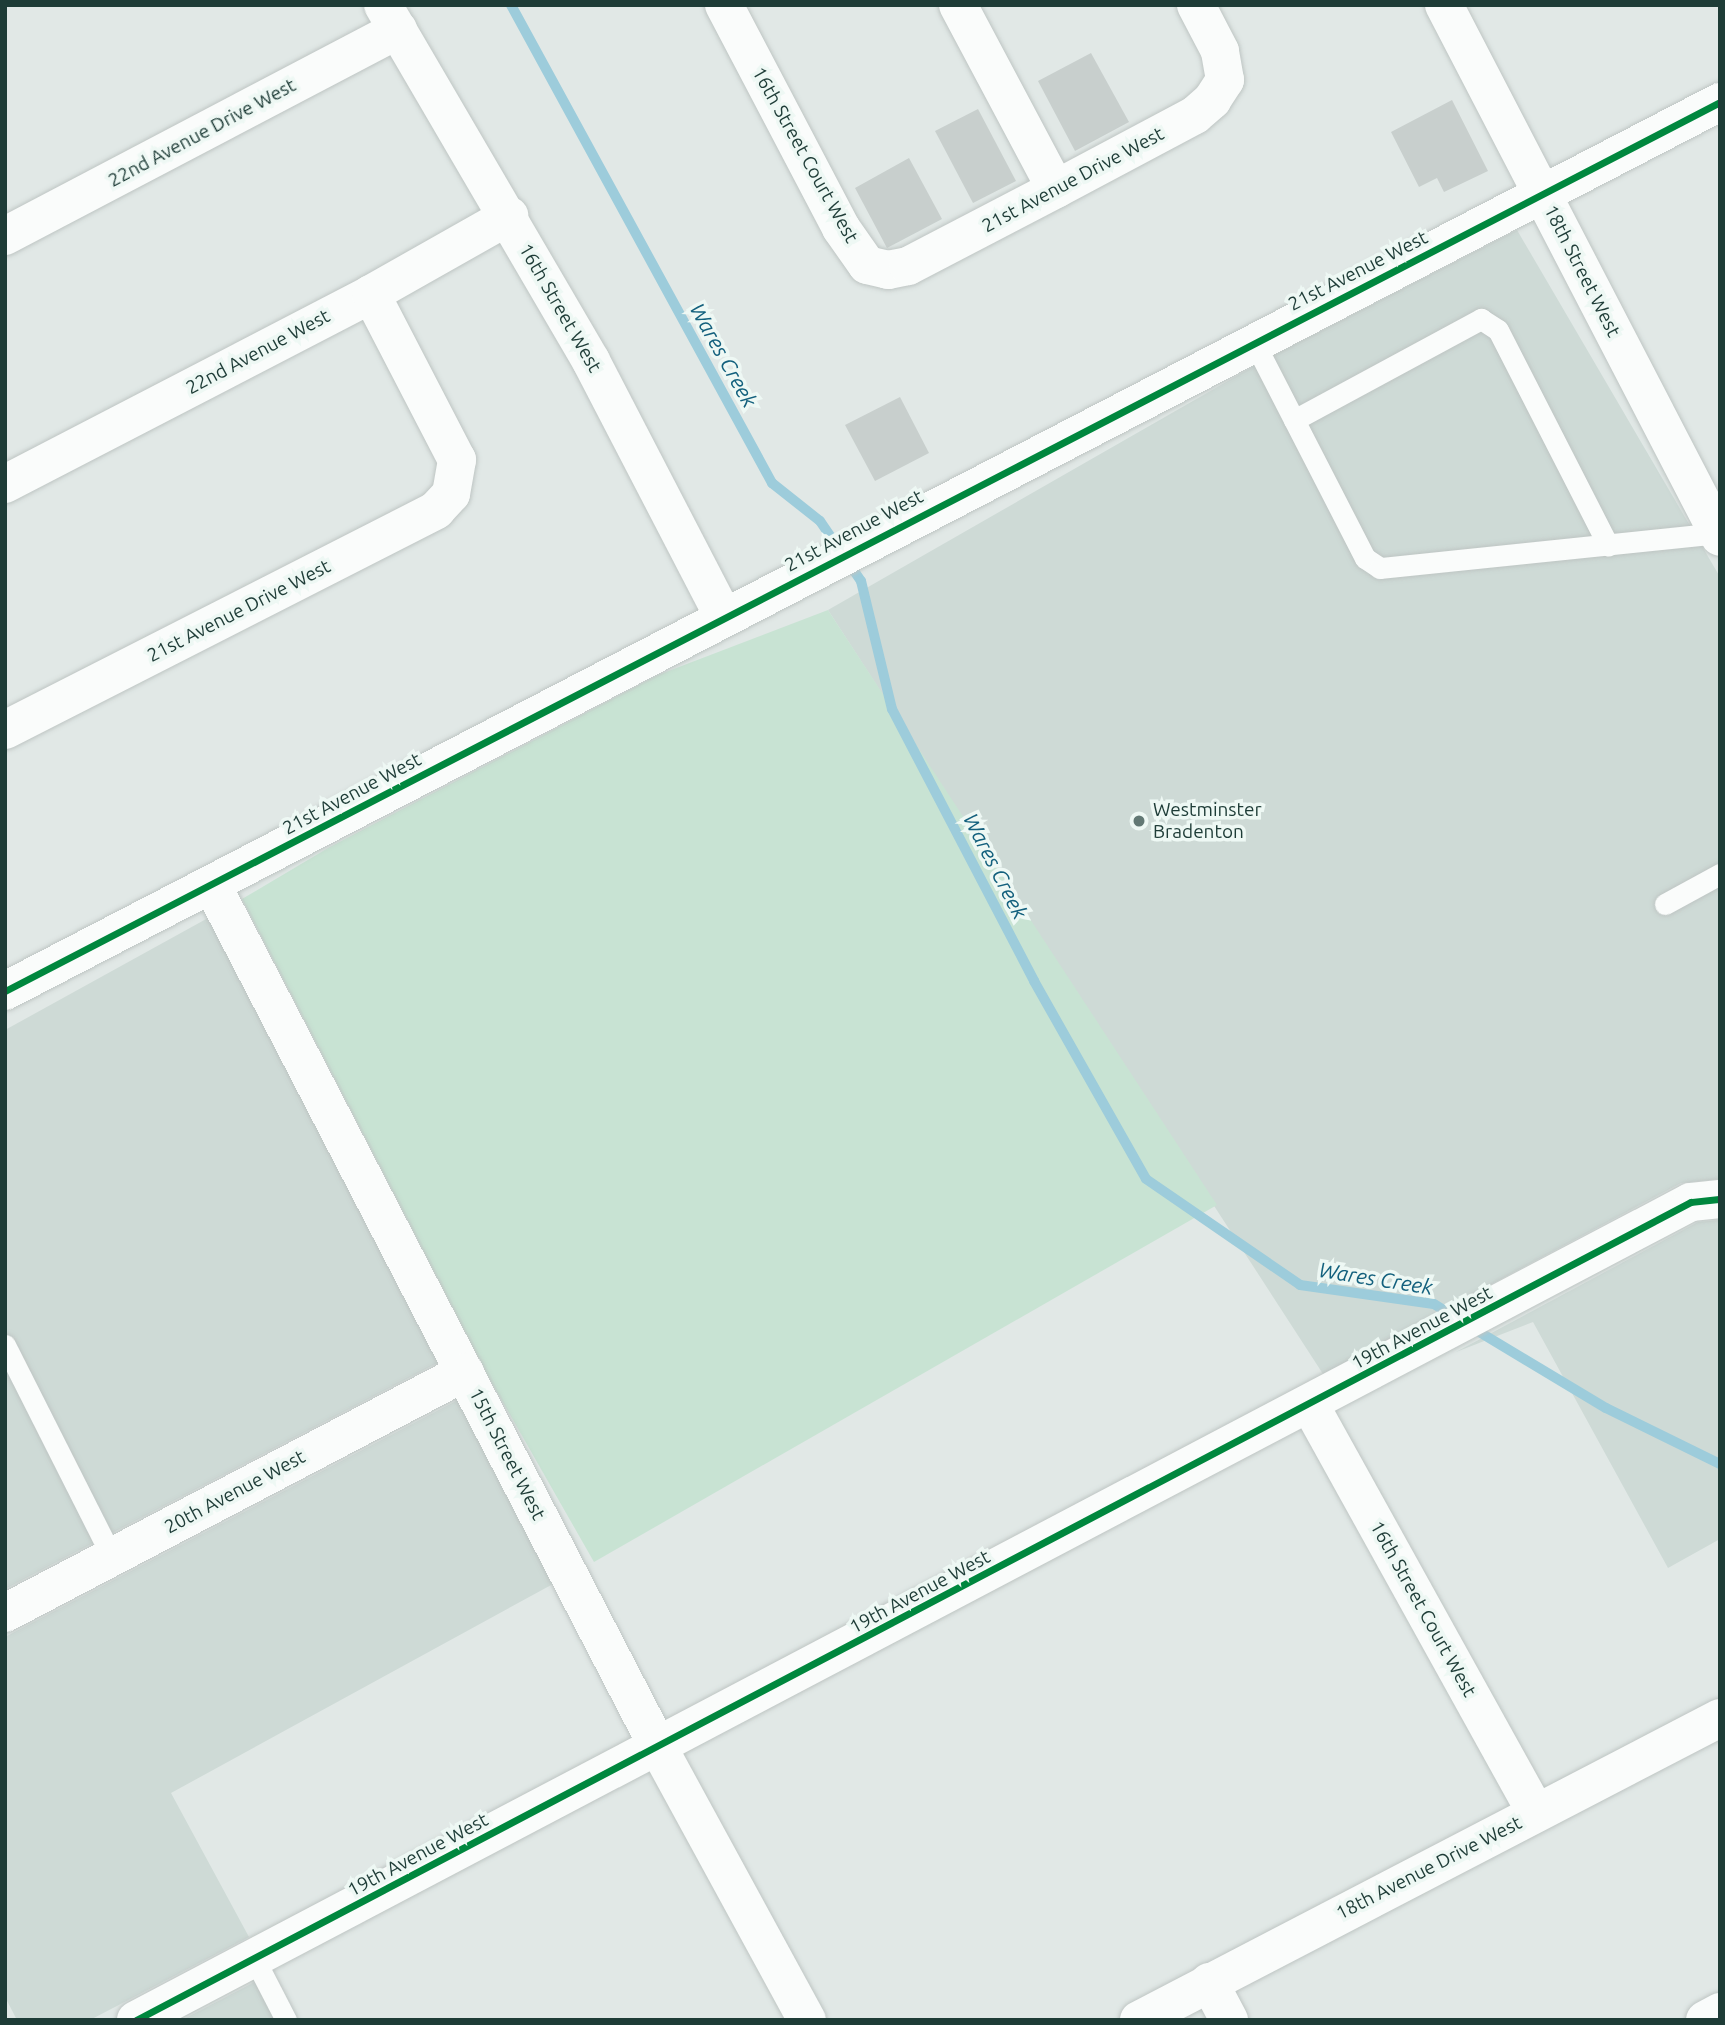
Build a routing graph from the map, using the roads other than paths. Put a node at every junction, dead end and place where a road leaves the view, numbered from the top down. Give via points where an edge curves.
1 (724, 5) edge
2 (958, 5) edge
3 (1196, 5) edge
4 (1444, 5) edge
5 (390, 18) edge
6 (1720, 102) edge
7 (1056, 189) junction
8 (1542, 194) junction
9 (509, 216) junction
10 (5, 236) edge
11 (908, 265) joint
12 (371, 294) junction
13 (1254, 342) junction
14 (1294, 420) junction
15 (5, 484) edge
16 (1719, 535) edge
17 (1608, 545) junction
18 (724, 618) junction
19 (5, 730) edge
20 (1720, 874) edge
21 (212, 885) junction
22 (1665, 904) dead end
23 (5, 991) edge
24 (1720, 1199) edge
25 (5, 1346) edge
26 (465, 1372) junction
27 (1311, 1405) junction
28 (112, 1557) junction
29 (9, 1602) edge
30 (1720, 1718) edge
31 (658, 1747) junction
32 (1536, 1813) junction
33 (254, 1958) junction
34 (1209, 1982) junction
35 (1720, 2012) edge
36 (136, 2020) edge
37 (286, 2020) edge
38 (807, 2020) edge
39 (1139, 2020) edge
40 (1229, 2020) edge
41 (1705, 2020) edge

1 - 11 street, 16th Street Court West via 841,228 867,265 888,270
2 - 7 street
3 - 7 street, 21st Avenue Drive West via 1220,51 1224,80 1212,100 1195,115
4 - 8 street, 18th Street West
5 - 9 street, 16th Street West
5 - 10 street, 22nd Avenue Drive West
6 - 8 street, 21st Avenue West
7 - 11 street, 21st Avenue Drive West
8 - 13 street, 21st Avenue West
8 - 16 street, 18th Street West
9 - 12 street, 22nd Avenue West
9 - 18 street, 16th Street West via 591,360
12 - 15 street, 22nd Avenue West
12 - 19 street, 21st Avenue Drive West via 446,432 457,460 458,477 451,494 436,510
13 - 14 lane
13 - 18 street, 21st Avenue West
14 - 17 lane via 1365,558 1380,568
14 - 17 lane via 1481,320 1498,330
16 - 17 lane
18 - 21 street, 21st Avenue West
20 - 22 lane
21 - 23 street, 21st Avenue West
21 - 26 street, 15th Street West
24 - 27 street, 19th Avenue West via 1691,1202
25 - 28 lane
26 - 28 street, 20th Avenue West
26 - 31 street, 15th Street West
27 - 31 street, 19th Avenue West
27 - 32 street, 16th Street Court West
28 - 29 street, 20th Avenue West
30 - 32 street, 18th Avenue Drive West
31 - 33 street, 19th Avenue West
31 - 38 street, 15th Street West
32 - 34 street, 18th Avenue Drive West
33 - 36 street, 19th Avenue West
33 - 37 lane
34 - 39 street, 18th Avenue Drive West
34 - 40 street
35 - 41 street

